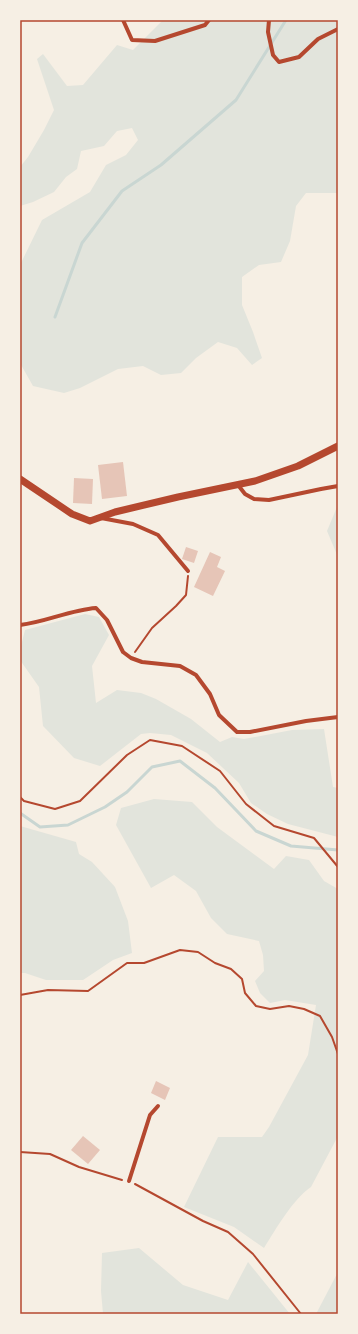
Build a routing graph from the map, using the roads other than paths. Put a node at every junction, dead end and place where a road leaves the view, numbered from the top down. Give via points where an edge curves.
1 (123, 20) edge
2 (209, 20) edge
3 (269, 20) edge
4 (338, 28) edge
5 (338, 446) edge
6 (20, 479) edge
7 (238, 485) junction
8 (338, 486) edge
9 (97, 517) junction
10 (188, 571) road end
11 (20, 625) edge
12 (338, 717) edge
13 (158, 1106) dead end
14 (129, 1181) road end

1 - 2 street via 132,40 155,41 205,25
3 - 4 street via 268,32 273,55 279,62 299,58 318,39
5 - 7 street via 298,466
6 - 9 street via 72,514 90,521
7 - 8 street via 245,494 254,499 269,500
7 - 9 street via 171,498
9 - 10 street via 133,524 158,535
11 - 12 street via 96,608 107,620 123,652 131,658 142,662 180,666 196,675 210,694 219,715 237,732
13 - 14 street via 150,1115

